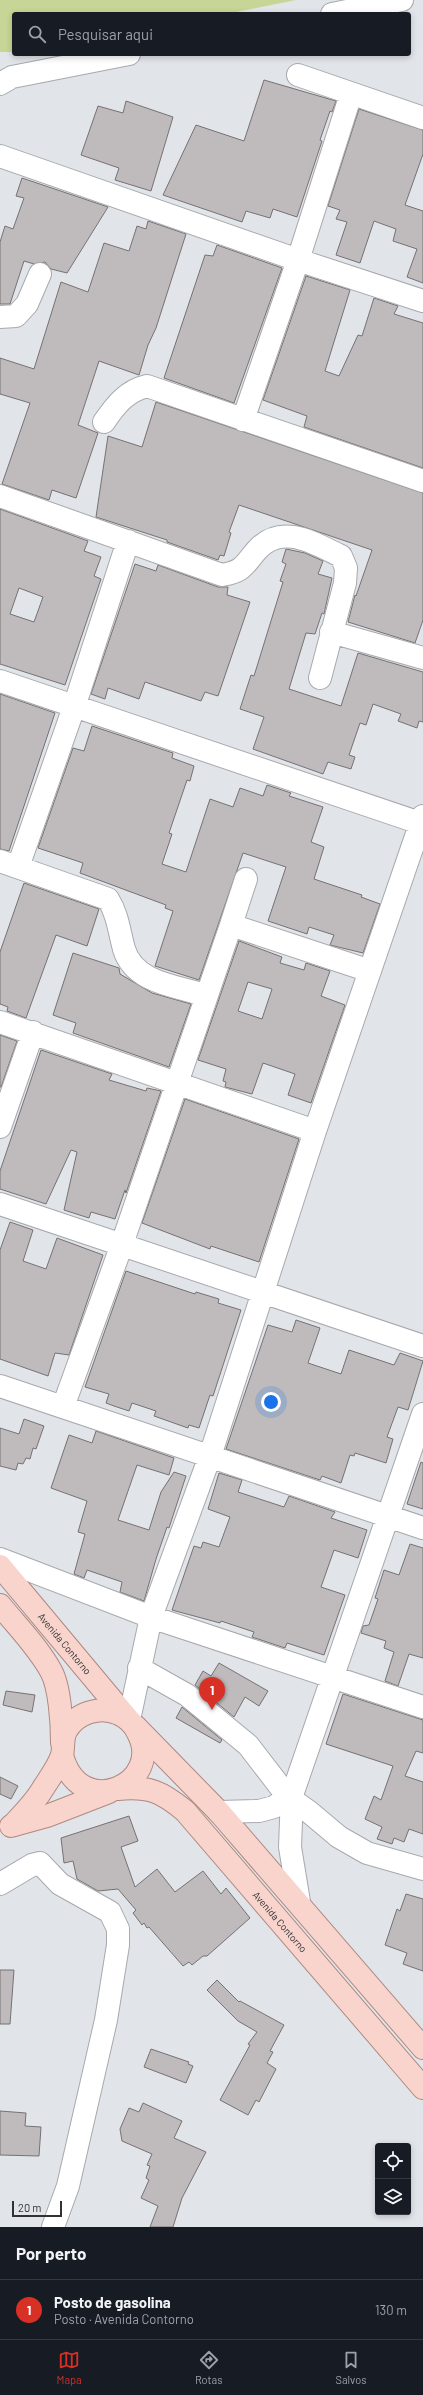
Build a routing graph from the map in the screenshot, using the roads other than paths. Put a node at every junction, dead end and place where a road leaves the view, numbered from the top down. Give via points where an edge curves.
1 (402, 0) edge
2 (342, 12) edge
3 (119, 56) edge
4 (298, 75) dead end
5 (4, 79) edge
6 (351, 94) junction
7 (423, 118) edge
8 (0, 156) edge
9 (298, 260) junction
10 (40, 274) dead end
11 (423, 301) edge
12 (0, 317) edge
13 (243, 420) junction
14 (104, 422) dead end
15 (423, 482) edge
16 (0, 496) edge
17 (128, 541) junction
18 (331, 632) junction
19 (423, 658) edge
20 (320, 678) dead end
21 (0, 681) edge
22 (74, 707) junction
23 (422, 821) edge
24 (9, 864) edge
25 (246, 879) dead end
26 (231, 925) junction
27 (370, 971) junction
28 (205, 995) junction
29 (0, 1022) edge
30 (33, 1032) junction
31 (177, 1083) junction
32 (0, 1127) edge
33 (315, 1131) junction
34 (0, 1204) edge
35 (121, 1247) junction
36 (263, 1294) junction
37 (423, 1346) edge
38 (0, 1386) edge
39 (63, 1407) junction
40 (423, 1414) edge
41 (210, 1456) junction
42 (389, 1517) junction
43 (423, 1528) edge
44 (0, 1559) edge
45 (0, 1566) edge
46 (0, 1605) edge
47 (151, 1617) junction
48 (139, 1668) junction
49 (332, 1678) junction
50 (423, 1707) edge
51 (132, 1723) junction
52 (62, 1749) junction
53 (114, 1790) junction
54 (290, 1797) junction
55 (219, 1812) junction
56 (7, 1827) edge
57 (423, 1869) edge
58 (0, 1884) edge
59 (299, 1902) junction
60 (423, 2048) edge
61 (423, 2088) edge
62 (53, 2226) edge

1 - 2 street
3 - 5 street
4 - 6 street
6 - 7 street
6 - 9 street
8 - 9 street
9 - 11 street
9 - 13 street
10 - 12 street via 27,304 16,316
13 - 14 street via 147,386 134,389 117,403
13 - 15 street
16 - 17 street
17 - 18 street via 222,575 237,573 247,566 257,550 270,541 286,536 297,536 341,556 346,568 345,583
17 - 22 street
18 - 19 street
18 - 20 street
21 - 22 street
22 - 23 street
22 - 24 street
23 - 27 street
24 - 28 street via 108,899 115,909 124,949 134,967 144,976
25 - 26 street
26 - 27 street
26 - 28 street
27 - 33 street
28 - 31 street
29 - 30 street
30 - 31 street
30 - 32 street
31 - 33 street
31 - 35 street
33 - 36 street
34 - 35 street
35 - 36 street
35 - 39 street
36 - 37 street
36 - 41 street
38 - 39 street
39 - 41 street
40 - 42 street
41 - 42 street
41 - 47 street
42 - 43 street
42 - 49 street
44 - 47 street
45 - 51 main road, Avenida Contorno
46 - 52 main road via 52,1672 62,1719
47 - 48 street
47 - 49 street
48 - 51 street
48 - 54 street via 187,1695 248,1745
49 - 50 street
49 - 54 street
51 - 52 main road via 107,1710 89,1713 74,1722 66,1732
51 - 53 main road via 141,1737 142,1762 129,1782
51 - 55 main road, Avenida Contorno
52 - 53 main road via 65,1768 73,1779 96,1792
52 - 56 main road via 41,1791
53 - 56 main road via 47,1816
53 - 61 main road, Avenida Contorno via 137,1787 154,1790 186,1811
54 - 55 street via 259,1811
54 - 57 street via 354,1847
54 - 59 street via 290,1847
55 - 59 main road, Avenida Contorno
58 - 62 street via 40,1863 60,1884 110,1912 118,1929 118,1945 106,2020 68,2186
59 - 60 main road, Avenida Contorno

